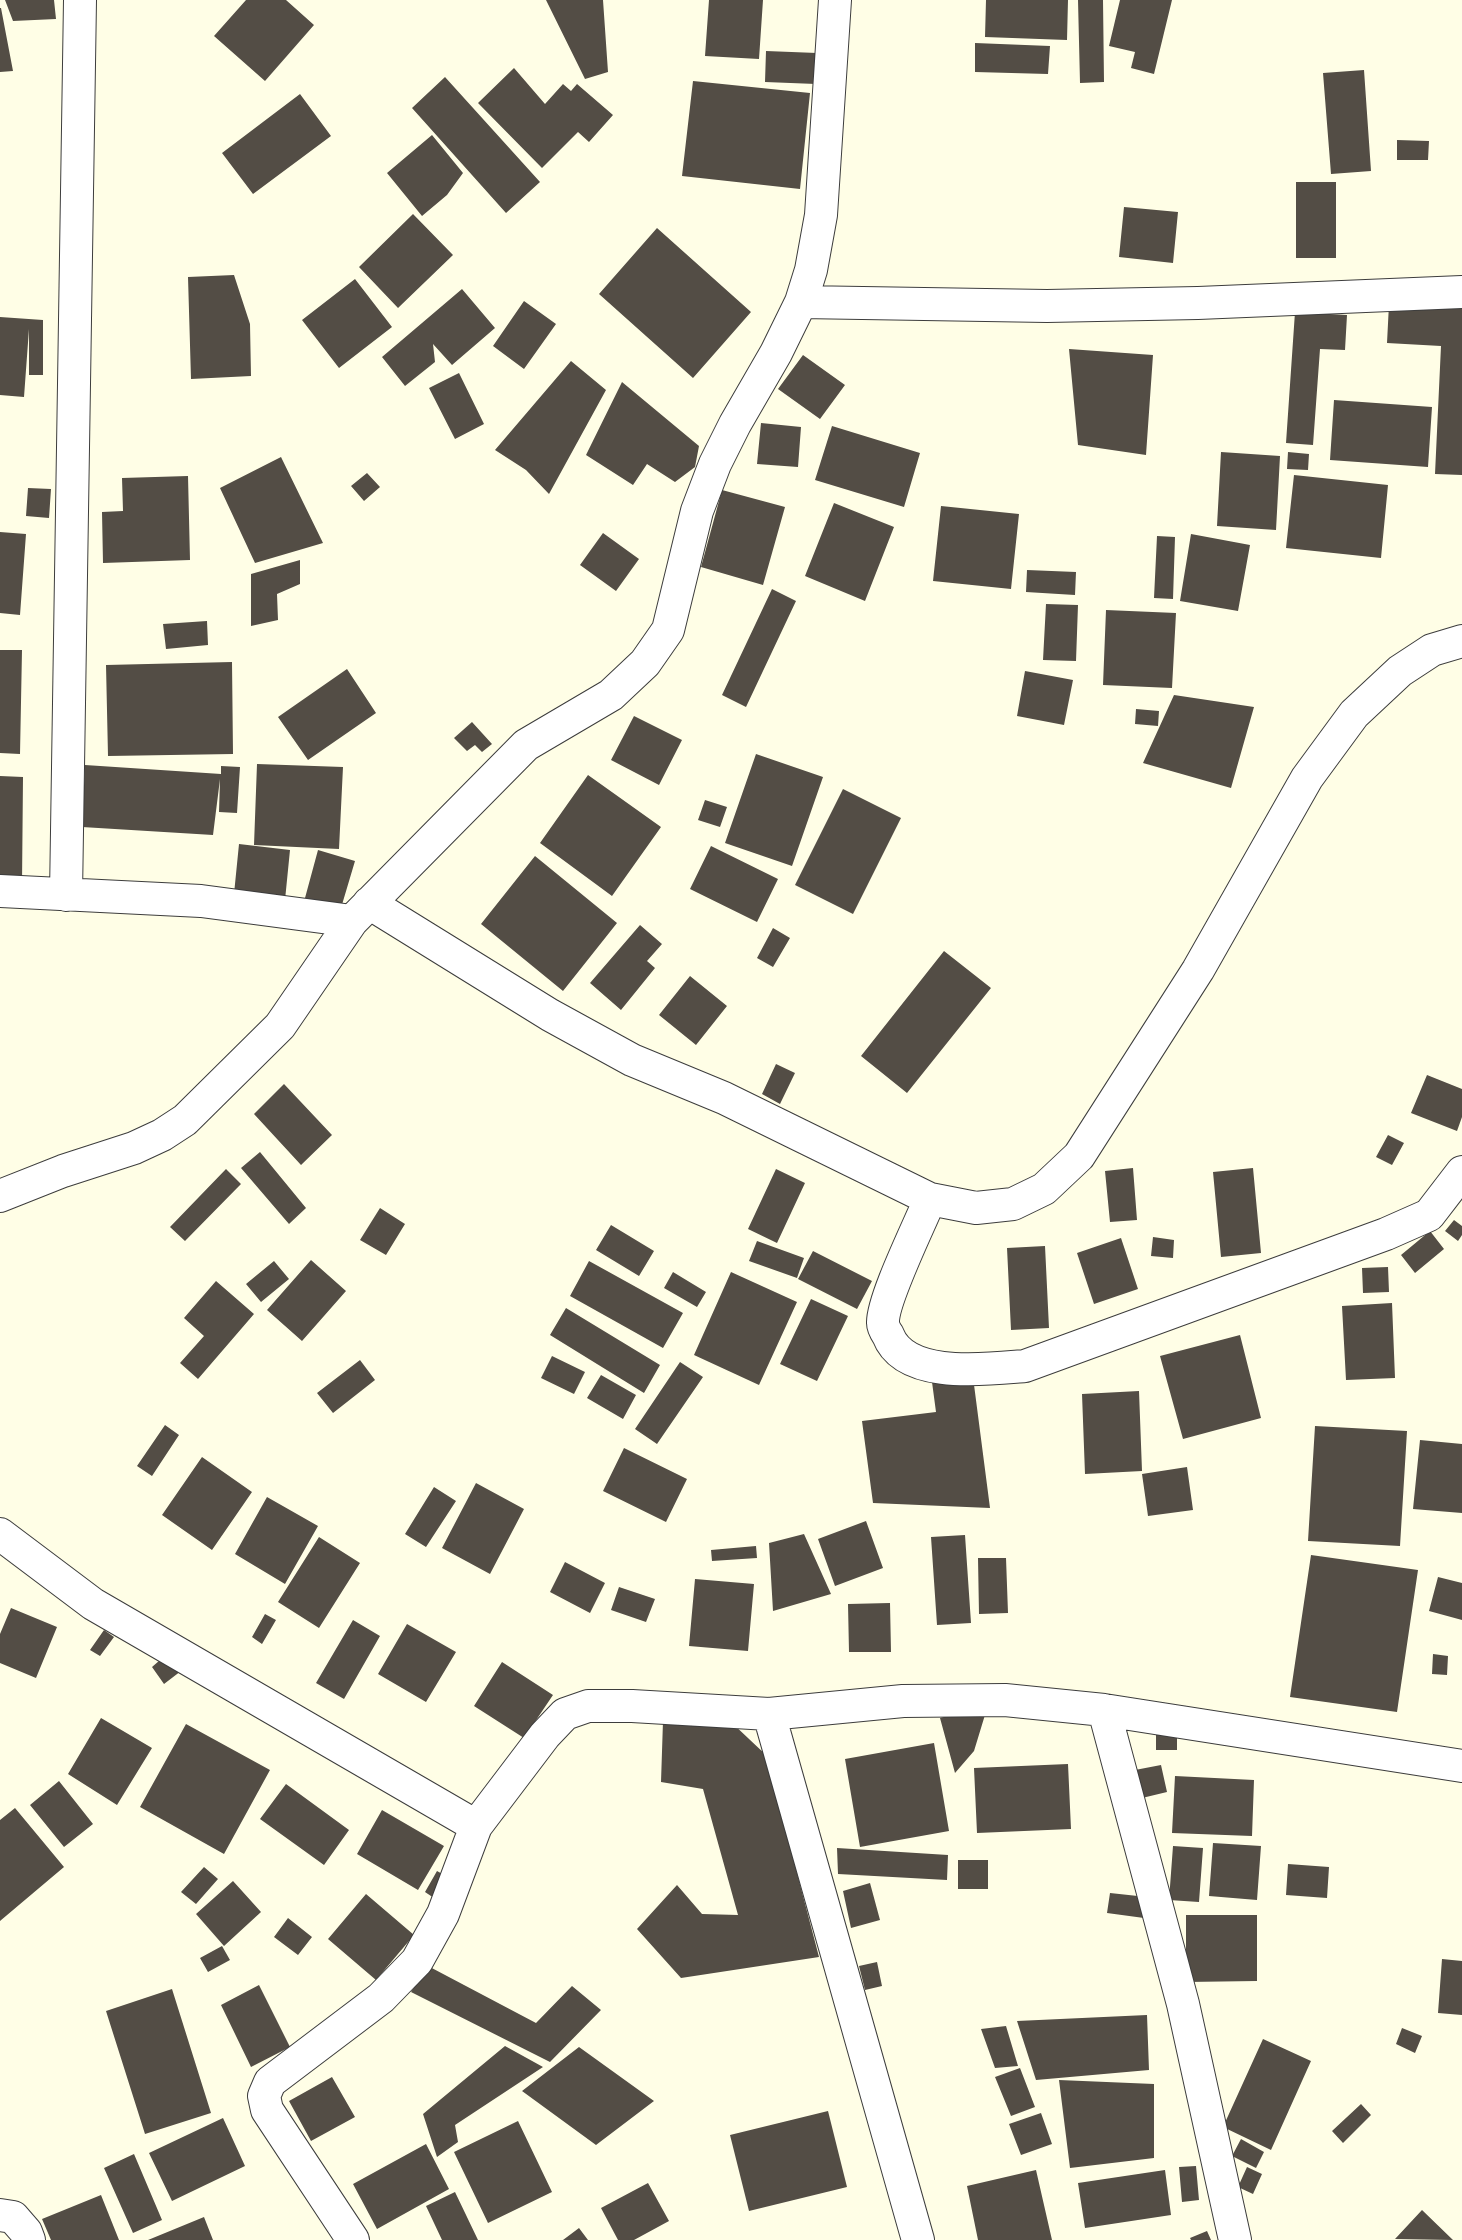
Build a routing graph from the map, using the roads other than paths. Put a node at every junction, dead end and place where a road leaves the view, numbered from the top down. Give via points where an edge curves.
1 (80, 0) edge
2 (834, 0) edge
3 (1462, 292) edge
4 (801, 302) junction
5 (1462, 641) edge
6 (0, 891) edge
7 (66, 895) junction
8 (360, 912) junction
9 (1462, 1172) edge
10 (0, 1196) edge
11 (930, 1199) junction
12 (0, 1534) edge
13 (1104, 1710) junction
14 (769, 1714) junction
15 (1462, 1766) edge
16 (476, 1826) junction
17 (0, 2215) edge
18 (29, 2240) edge
19 (353, 2240) edge
20 (918, 2240) edge
21 (1235, 2240) edge

1 - 7 street
2 - 4 street via 821,215
3 - 4 street via 1117,305
4 - 8 street via 715,464 697,511 668,630 645,663 610,695 526,746
5 - 11 street via 1432,650 1400,671 1354,714 1307,778 1198,970 1078,1156 1044,1189 1013,1204 976,1208
6 - 7 street
7 - 8 street
8 - 10 street via 280,1026 184,1120 134,1148
8 - 11 street via 632,1060 724,1098
9 - 11 street via 1429,1215 1386,1234 1025,1366 985,1370 914,1363 892,1346 883,1323 889,1297
12 - 16 street via 93,1604
13 - 14 street via 1005,1700 914,1701
13 - 15 street
13 - 21 street via 1183,2004
14 - 16 street via 588,1706 565,1714 544,1735
14 - 20 street
16 - 19 street via 443,1914 417,1961 381,1998 270,2082 264,2096 267,2110
17 - 18 street via 13,2217

